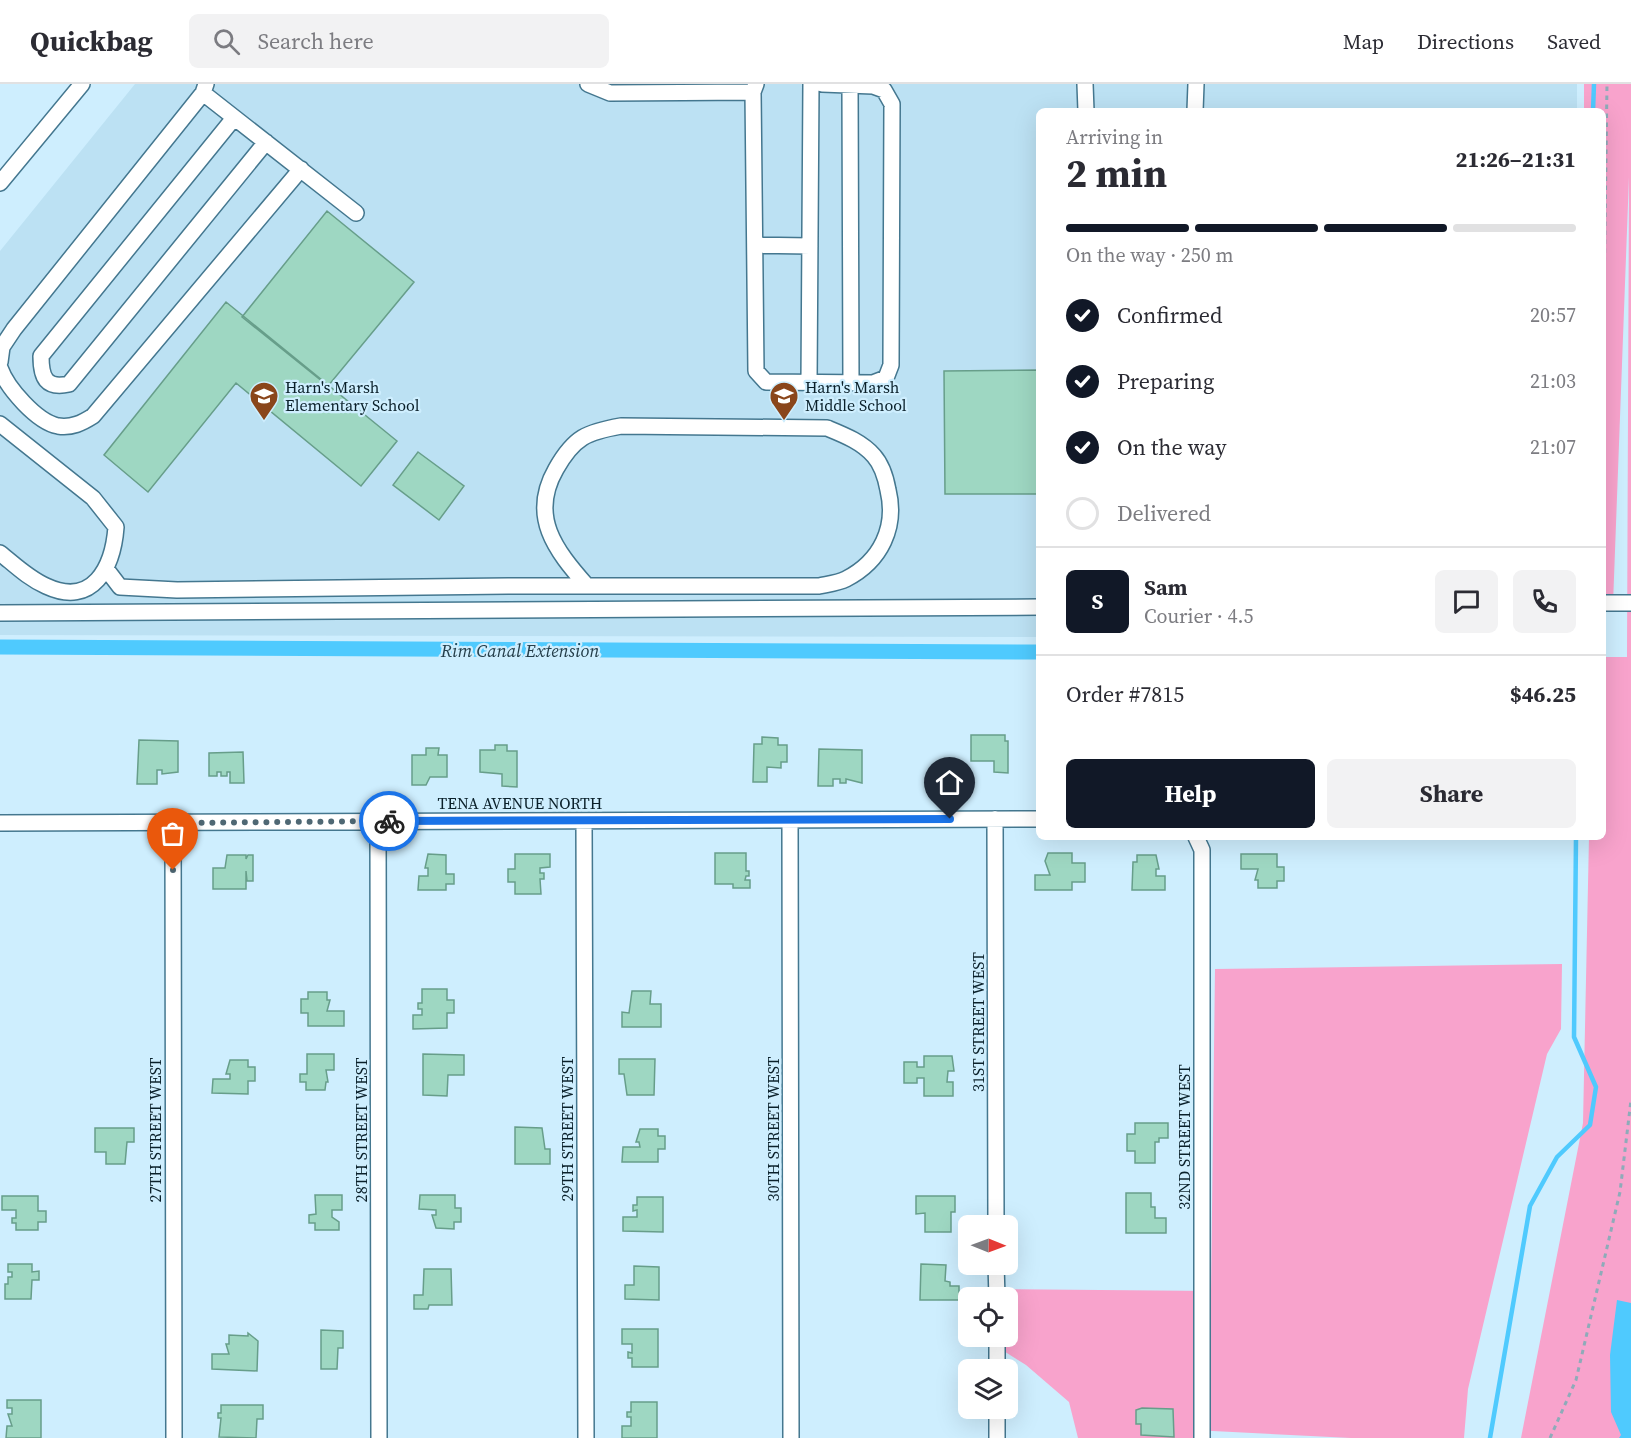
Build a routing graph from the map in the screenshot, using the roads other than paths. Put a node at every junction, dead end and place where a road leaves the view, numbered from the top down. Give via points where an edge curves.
1 (82, 84) edge
2 (588, 84) edge
3 (811, 84) edge
4 (822, 84) edge
5 (1085, 84) edge
6 (1196, 84) edge
7 (850, 85) edge
8 (755, 88) edge
9 (204, 89) edge
10 (1086, 108) edge
11 (1196, 108) edge
12 (234, 118) junction
13 (266, 142) junction
14 (301, 169) junction
15 (0, 183) edge
16 (356, 213) dead end
17 (755, 245) junction
18 (810, 246) junction
19 (0, 362) edge
20 (0, 368) edge
21 (809, 383) junction
22 (851, 383) junction
23 (0, 424) edge
24 (0, 553) edge
25 (106, 570) junction
26 (587, 586) junction
27 (1606, 603) edge
28 (1631, 603) edge
29 (1036, 607) edge
30 (0, 613) edge
31 (995, 819) junction
32 (1036, 819) edge
33 (790, 820) junction
34 (378, 821) junction
35 (584, 821) junction
36 (0, 823) edge
37 (173, 823) junction
38 (1197, 840) edge
39 (996, 1215) edge
40 (997, 1419) edge
41 (174, 1438) edge
42 (379, 1438) edge
43 (586, 1438) edge
44 (791, 1438) edge
45 (997, 1438) edge
46 (1202, 1438) edge

1 - 15 street
2 - 8 street via 610,93
3 - 18 street
4 - 7 street
5 - 10 street
6 - 11 street
7 - 22 street
7 - 22 street via 884,90 892,104 891,365 885,378 873,383
8 - 17 street
9 - 12 street
9 - 19 street via 14,329 2,347
12 - 13 street
12 - 13 street via 41,356 42,377 49,385 69,384
13 - 14 street
14 - 16 street
14 - 20 street via 93,416 73,426 51,423 15,395
17 - 18 street
17 - 21 street via 756,371 766,382
18 - 21 street
21 - 22 street
23 - 25 street via 93,498 116,527 114,551
24 - 25 street via 30,577 49,587 72,591 94,585
25 - 26 street via 120,587 177,590
26 - 26 street via 819,586 846,579 872,559 886,537 893,510 885,476 875,457 851,437 827,428 621,426 591,431 566,451 548,484 543,503 549,533 563,559
27 - 28 street
29 - 30 street
31 - 32 street, TENA AVENUE NORTH
31 - 33 street, TENA AVENUE NORTH
31 - 39 street, 31ST STREET WEST
33 - 35 street, TENA AVENUE NORTH
33 - 44 street, 30TH STREET WEST
34 - 35 street, TENA AVENUE NORTH
34 - 37 street, TENA AVENUE NORTH
34 - 42 street, 28TH STREET WEST
35 - 43 street, 29TH STREET WEST
36 - 37 street, TENA AVENUE NORTH
37 - 41 street, 27TH STREET WEST
38 - 46 street, 32ND STREET WEST via 1202,850
40 - 45 street

